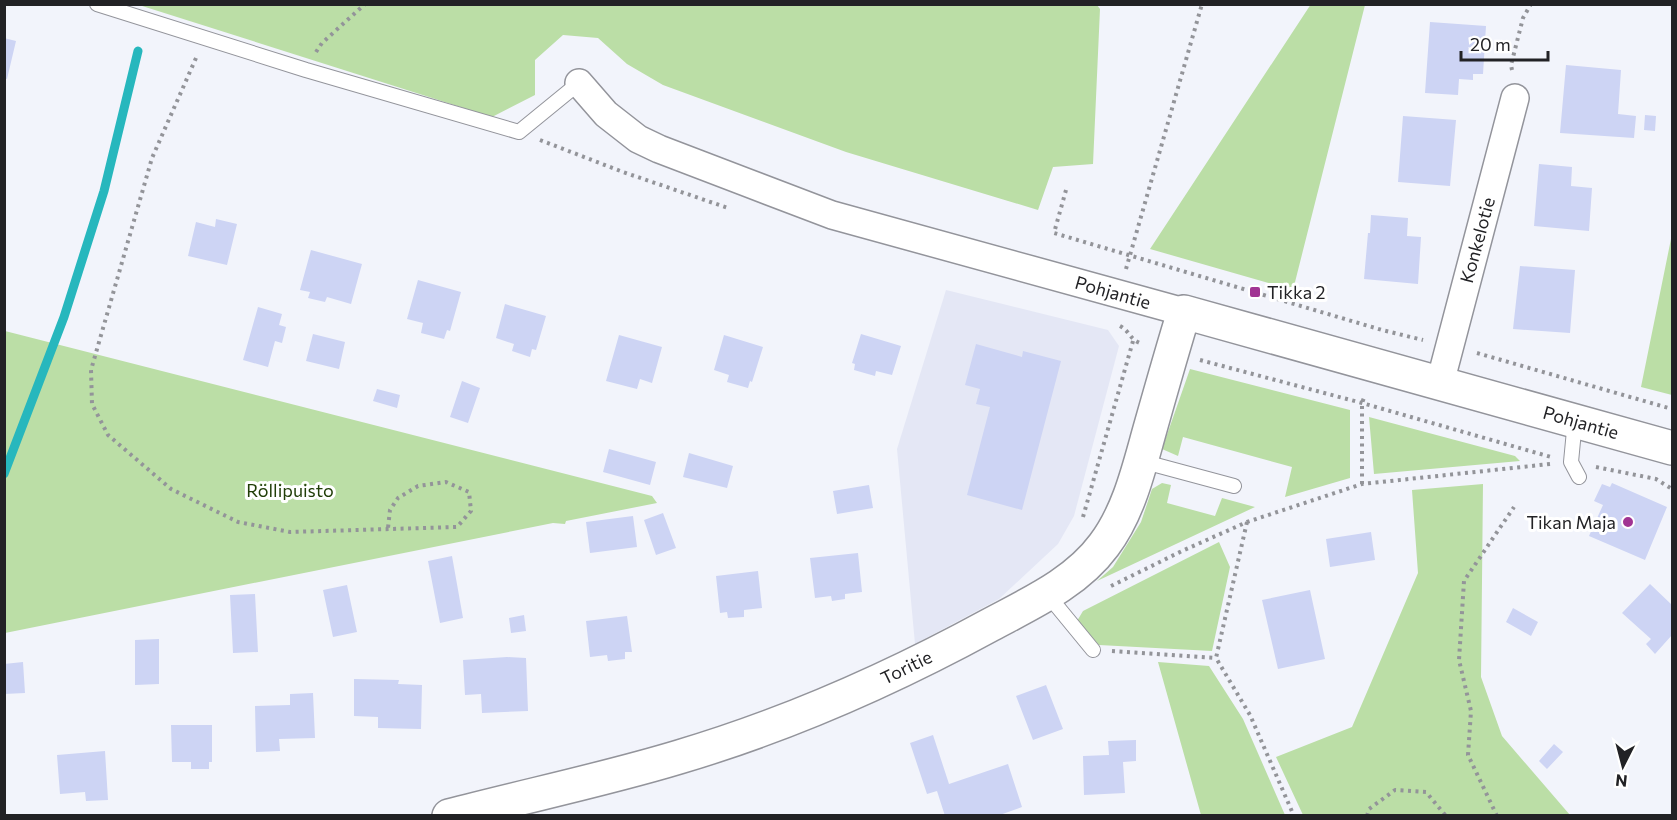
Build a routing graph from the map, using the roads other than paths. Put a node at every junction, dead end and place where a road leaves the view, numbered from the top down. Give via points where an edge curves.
1 (97, 4) edge
2 (579, 82) joint
3 (1515, 98) road end
4 (1184, 312) junction
5 (1440, 383) junction
6 (1575, 420) junction
7 (1672, 448) edge
8 (1141, 461) junction
9 (1580, 477) dead end
10 (1234, 486) dead end
11 (1047, 594) junction
12 (1093, 650) road end
13 (449, 816) edge

1 - 2 lane via 519,132
2 - 4 street, Pohjantie via 606,114 638,139 692,162 832,215
3 - 5 street, Konkelotie
4 - 5 street, Pohjantie
4 - 8 street, Toritie
5 - 6 street, Pohjantie
6 - 7 street, Pohjantie
6 - 9 lane via 1571,462
8 - 10 lane
8 - 11 street, Toritie via 1124,511 1105,545 1090,563
11 - 12 lane
11 - 13 street, Toritie via 886,678 783,722 678,757

